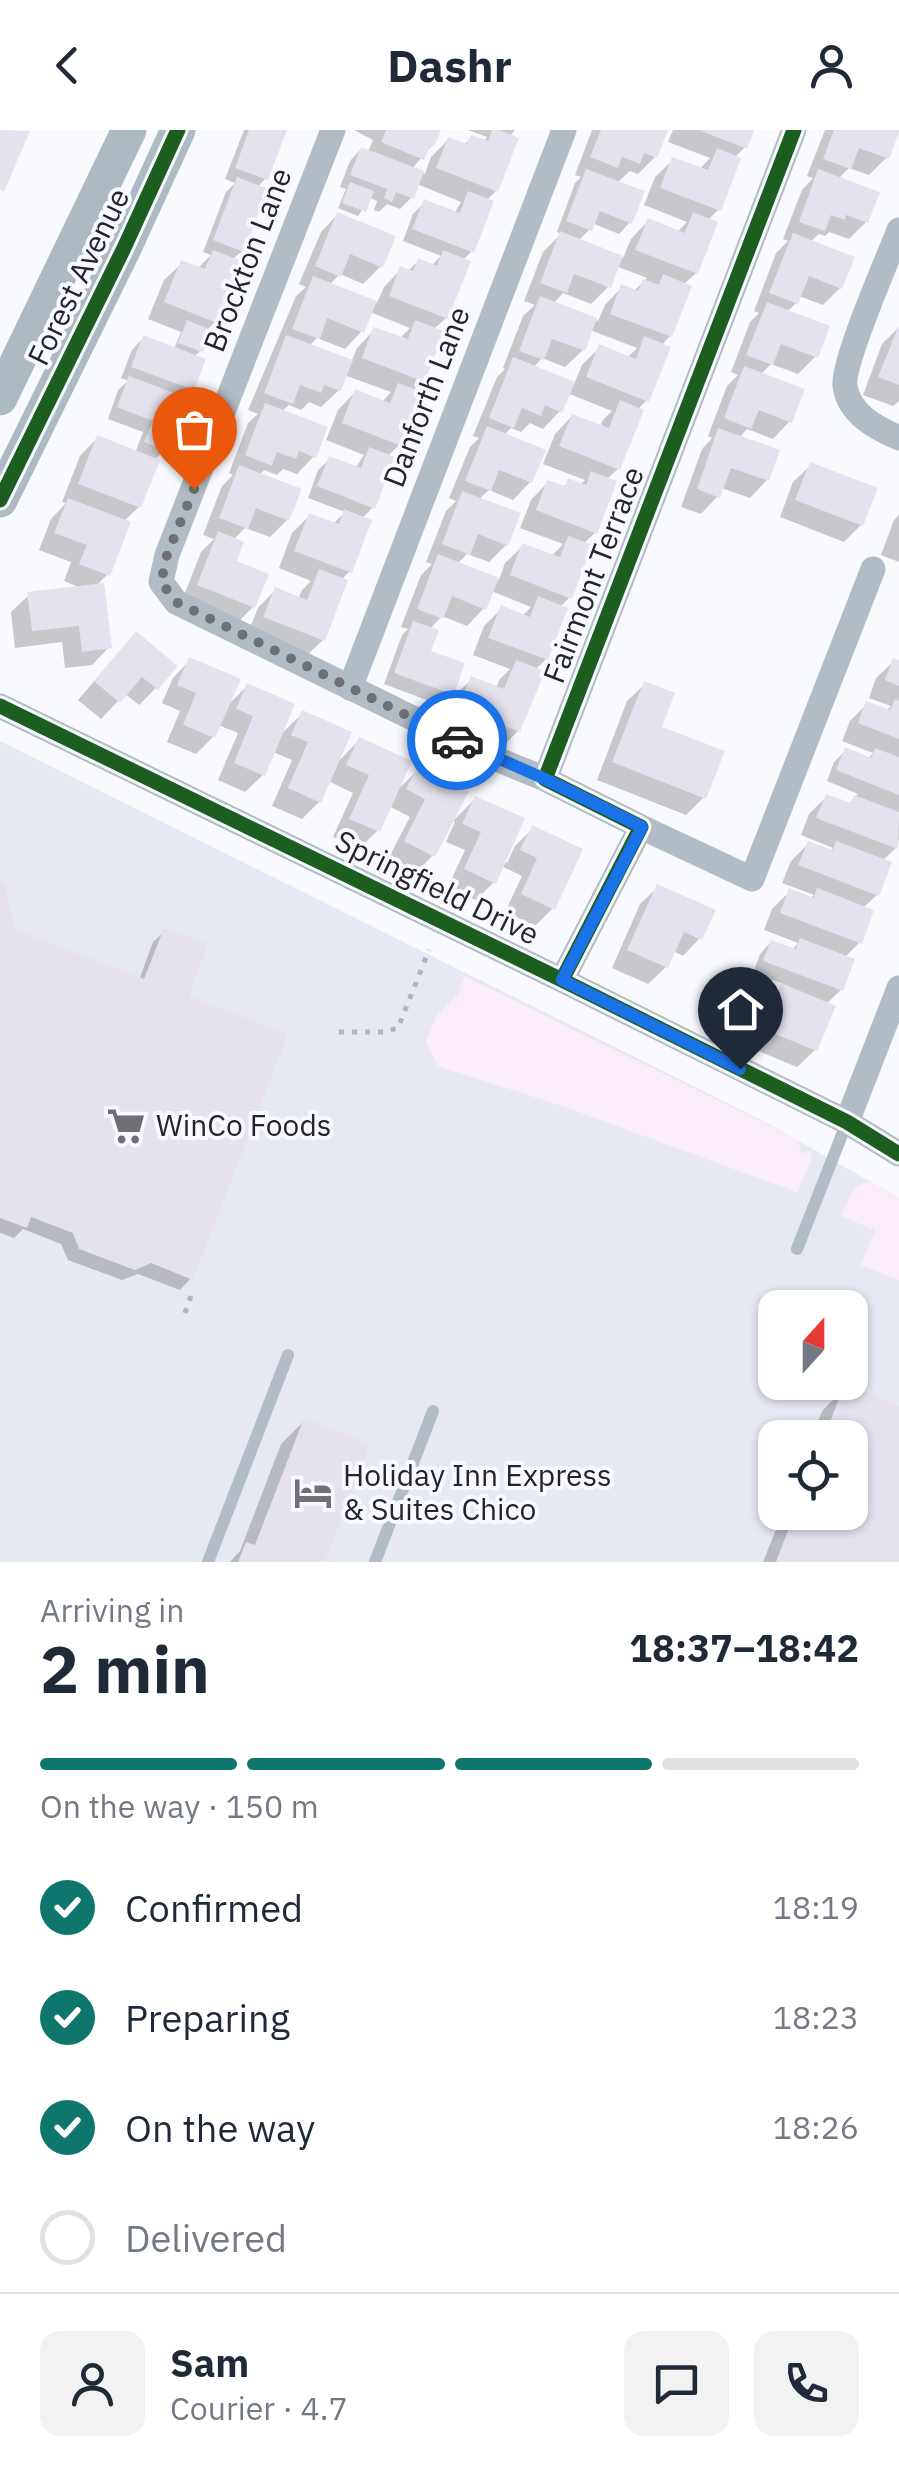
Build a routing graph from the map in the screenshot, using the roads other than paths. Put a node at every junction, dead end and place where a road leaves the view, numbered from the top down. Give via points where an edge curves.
1 (130, 130) edge
2 (178, 130) edge
3 (333, 130) edge
4 (564, 130) edge
5 (794, 130) edge
6 (899, 230) edge
7 (0, 398) edge
8 (899, 438) edge
9 (0, 500) edge
10 (873, 568) dead end
11 (350, 688) junction
12 (0, 706) edge
13 (545, 779) junction
14 (642, 827) junction
15 (562, 980) junction
16 (899, 988) edge
17 (847, 1122) junction
18 (899, 1154) edge
19 (797, 1248) dead end
20 (288, 1355) dead end
21 (433, 1411) dead end
22 (208, 1562) edge
23 (375, 1562) edge

1 - 7 street, Forest Avenue
2 - 9 street, Forest Avenue
3 - 11 street, Brockton Lane via 161,582 176,602
4 - 11 street, Danforth Lane
5 - 13 street, Fairmont Terrace
6 - 8 street via 844,384 868,422
10 - 14 street via 752,879
11 - 13 street
12 - 15 street, Springfield Drive
13 - 14 street
14 - 15 street
15 - 17 street, Springfield Drive
16 - 17 street
17 - 18 street, Springfield Drive
17 - 19 lane
20 - 22 lane
21 - 23 lane

